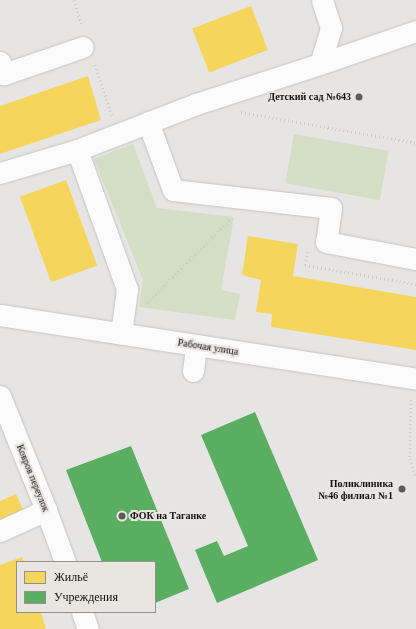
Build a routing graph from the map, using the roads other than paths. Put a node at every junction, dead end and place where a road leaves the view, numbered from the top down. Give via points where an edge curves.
1 (322, 0) edge
2 (416, 31) edge
3 (87, 46) road end
4 (0, 62) edge
5 (320, 64) junction
6 (148, 122) junction
7 (77, 150) junction
8 (0, 173) edge
9 (416, 259) edge
10 (0, 315) edge
11 (121, 334) junction
12 (196, 345) junction
13 (193, 371) dead end
14 (415, 379) edge
15 (0, 396) edge
16 (8, 437) edge
17 (46, 510) junction
18 (0, 531) edge
19 (65, 561) edge
20 (82, 613) edge
21 (88, 629) edge

1 - 5 street via 331,28
2 - 5 street
3 - 4 street via 4,74
5 - 6 street
6 - 7 street
6 - 9 street via 172,190 331,208 326,242
7 - 8 street
7 - 11 street via 127,288
10 - 11 street, Рабочая улица
11 - 12 street, Рабочая улица
12 - 13 street
12 - 14 street, Рабочая улица
15 - 16 street, Ковров переулок
16 - 17 street, Ковров переулок
17 - 18 street
17 - 19 street, Ковров переулок
20 - 21 street

